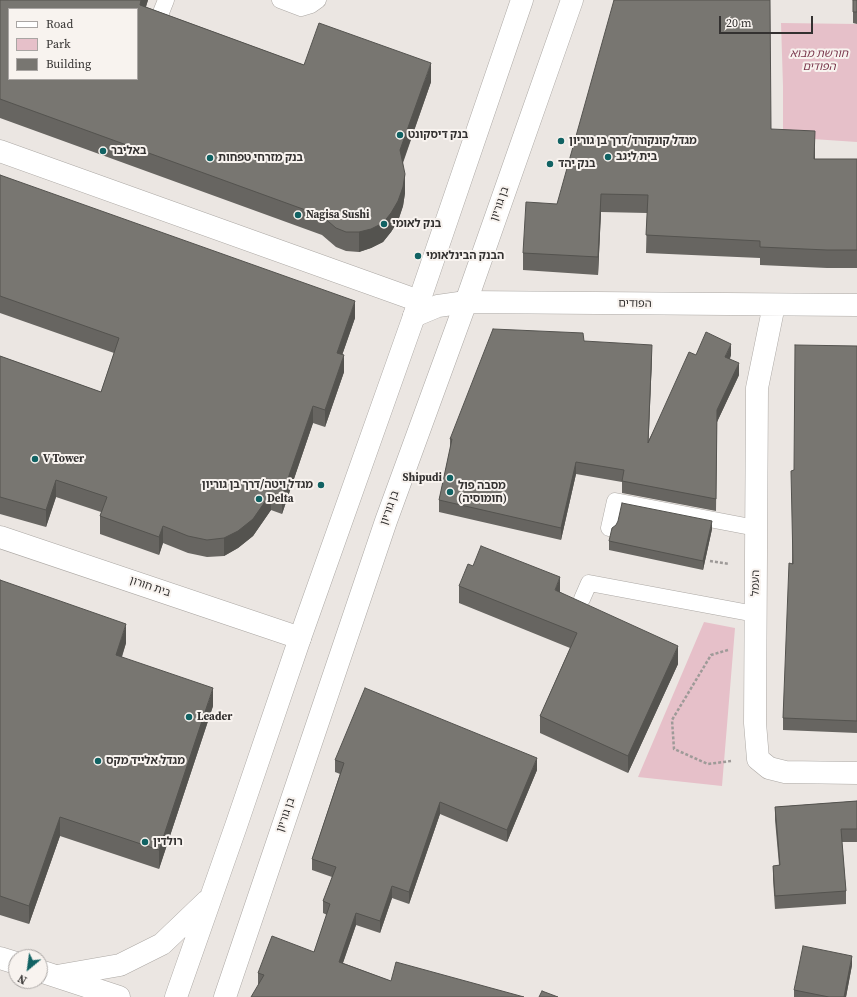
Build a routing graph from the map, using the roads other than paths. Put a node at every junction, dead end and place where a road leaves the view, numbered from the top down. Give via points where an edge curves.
1 (166, 0) edge
2 (280, 0) edge
3 (318, 0) edge
4 (522, 0) edge
5 (572, 0) edge
6 (160, 15) edge
7 (0, 151) edge
8 (466, 302) junction
9 (774, 305) junction
10 (857, 306) edge
11 (417, 308) junction
12 (609, 528) dead end
13 (756, 528) junction
14 (0, 537) edge
15 (582, 599) dead end
16 (755, 614) junction
17 (300, 638) junction
18 (857, 773) edge
19 (210, 897) junction
20 (48, 973) edge
21 (119, 997) edge
22 (176, 997) edge
23 (225, 997) edge

1 - 6 lane
2 - 3 lane via 301,8
4 - 11 main road
5 - 8 main road, בן גוריון
7 - 11 main road
8 - 9 main road, הפודים
8 - 11 main road, הפודים
8 - 23 main road, בן גוריון via 386,521
9 - 10 main road, הפודים
9 - 13 main road, העמל via 757,388
11 - 17 main road
12 - 13 lane via 615,501
13 - 16 main road, העמל
14 - 17 main road, בית חורון
15 - 16 lane via 589,583
16 - 18 main road, העמל via 755,723 758,759 769,768 785,772
17 - 19 main road
19 - 20 main road via 162,944 120,965
19 - 22 main road
20 - 21 main road

